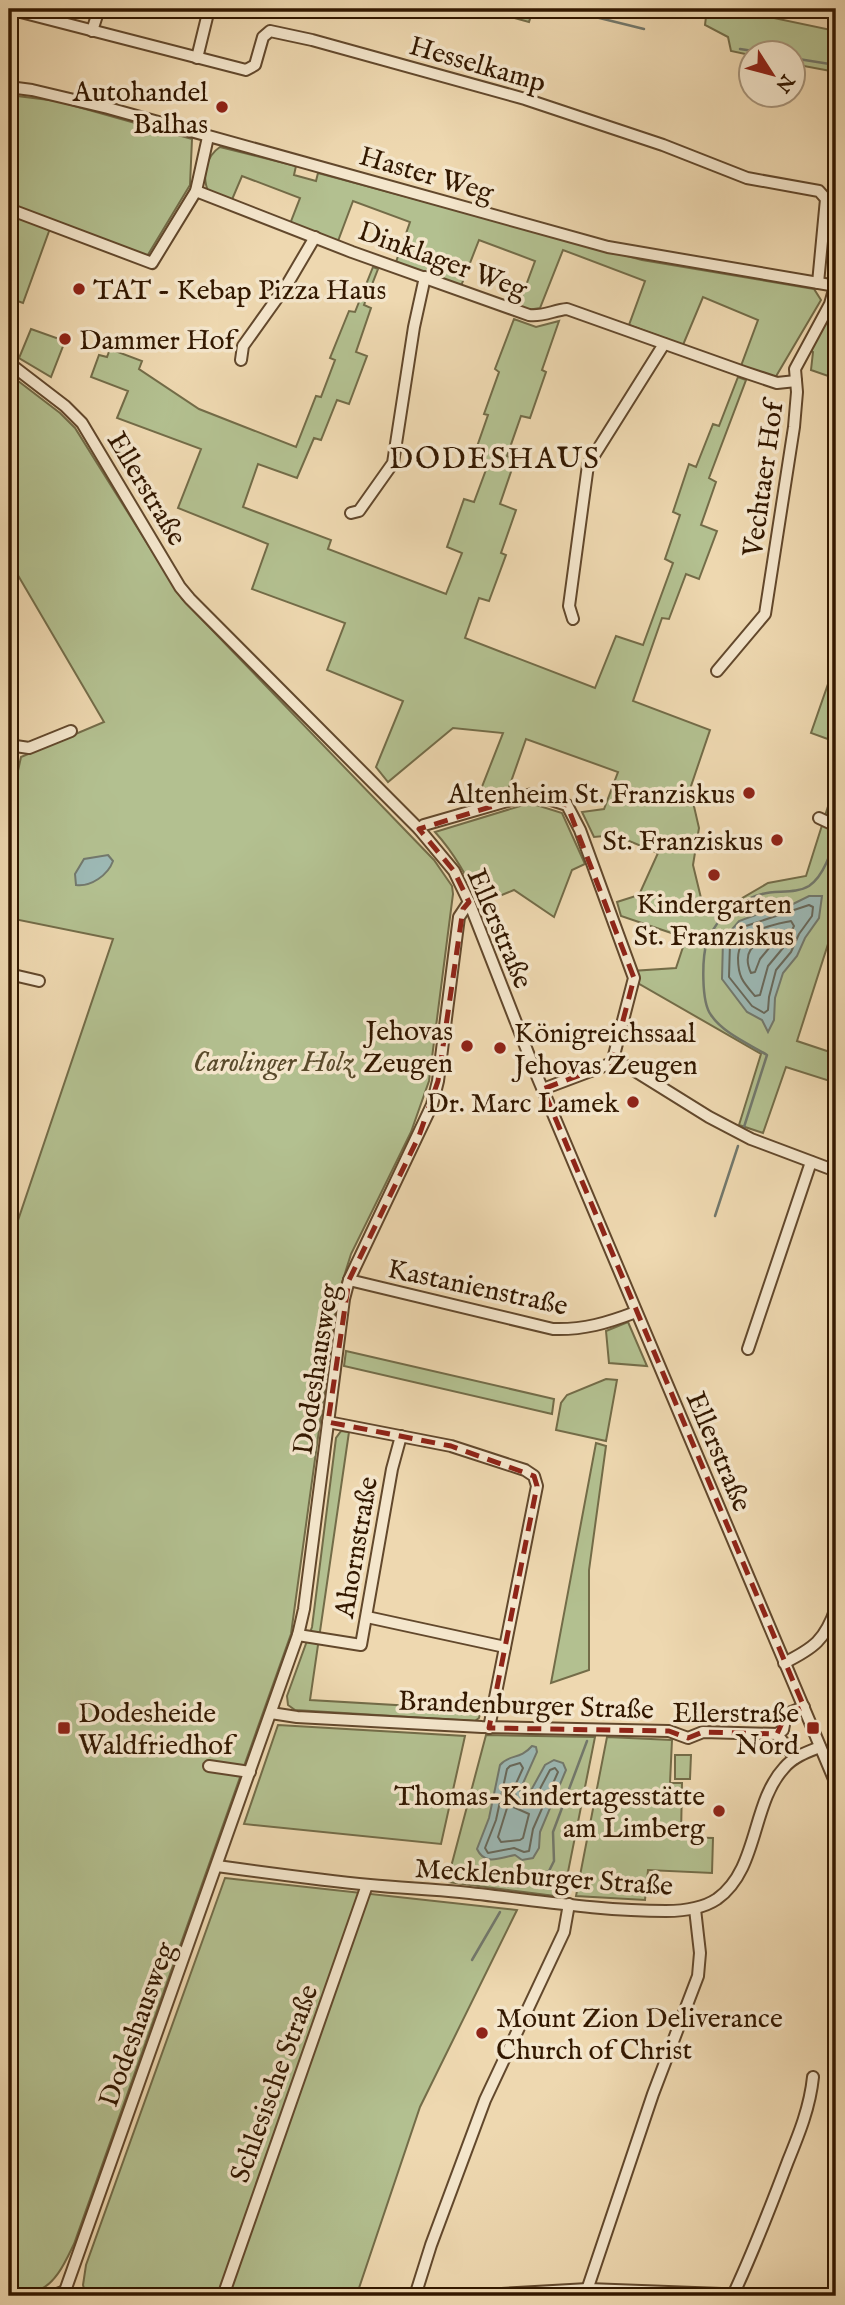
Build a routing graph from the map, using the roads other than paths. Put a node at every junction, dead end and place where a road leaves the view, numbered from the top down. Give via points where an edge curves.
1 (9, 9) edge
2 (99, 9) edge
3 (209, 9) edge
4 (92, 32) junction
5 (197, 58) junction
6 (9, 88) edge
7 (208, 137) junction
8 (196, 191) junction
9 (9, 209) edge
10 (315, 237) junction
11 (425, 277) junction
12 (818, 283) junction
13 (836, 286) edge
14 (664, 344) junction
15 (241, 360) dead end
16 (9, 362) edge
17 (796, 381) junction
18 (351, 513) dead end
19 (573, 619) dead end
20 (717, 671) dead end
21 (71, 731) dead end
22 (9, 745) edge
23 (819, 818) dead end
24 (835, 825) edge
25 (419, 830) junction
26 (470, 902) junction
27 (9, 974) edge
28 (39, 981) dead end
29 (612, 1063) junction
30 (543, 1089) junction
31 (811, 1162) junction
32 (836, 1171) edge
33 (349, 1280) junction
34 (636, 1312) junction
35 (748, 1349) dead end
36 (328, 1422) junction
37 (401, 1436) junction
38 (836, 1608) edge
39 (367, 1617) junction
40 (298, 1635) junction
41 (505, 1647) junction
42 (784, 1663) junction
43 (804, 1707) junction
44 (271, 1713) junction
45 (489, 1727) junction
46 (777, 1734) junction
47 (820, 1746) junction
48 (795, 1758) junction
49 (209, 1766) dead end
50 (250, 1772) junction
51 (836, 1784) edge
52 (217, 1867) junction
53 (367, 1885) junction
54 (569, 1904) junction
55 (695, 1909) junction
56 (813, 2077) dead end
57 (587, 2293) edge
58 (734, 2293) junction
59 (70, 2294) edge
60 (52, 2296) edge
61 (223, 2296) edge
62 (415, 2296) edge
63 (466, 2296) edge
64 (775, 2296) edge

1 - 4 street, Hesselkamp
2 - 4 street
3 - 5 street
4 - 5 street, Hesselkamp
5 - 12 street, Hesselkamp via 246,70 255,65 263,37 271,31 525,99 747,178 819,191 826,199
6 - 7 street, Haster Weg via 69,99
7 - 8 street
7 - 12 street, Haster Weg via 608,247
8 - 9 street via 152,263
8 - 10 street, Dinklager Weg
10 - 11 street, Dinklager Weg
10 - 15 street via 243,346
11 - 14 street, Dinklager Weg via 529,315 567,309
11 - 18 street via 393,463 359,511
12 - 13 street, Haster Weg
13 - 17 street, Vechtaer Hof via 797,361
14 - 17 street, Dinklager Weg via 777,383
14 - 19 street via 588,465 569,606
16 - 25 street, Ellerstraße via 82,423 190,599
17 - 20 street, Vechtaer Hof via 765,614
21 - 22 street via 29,748
23 - 24 street
25 - 26 street, Ellerstraße via 454,871
25 - 29 street via 532,794 567,804 634,978
26 - 30 street, Ellerstraße
26 - 33 street, Dodeshausweg via 459,918 432,1105
27 - 28 street
29 - 30 street
29 - 31 street via 627,1066 751,1139
30 - 34 street, Ellerstraße
31 - 32 street
31 - 35 street
33 - 34 street, Kastanienstraße via 553,1329 597,1327
33 - 36 street, Dodeshausweg
34 - 42 street, Ellerstraße
36 - 37 street
36 - 40 street, Dodeshausweg
37 - 39 street, Ahornstraße
37 - 41 street via 451,1446 534,1476 537,1486
38 - 42 street via 817,1645
39 - 40 street, Ahornstraße via 361,1646
39 - 41 street
40 - 44 street, Dodeshausweg
41 - 45 street
42 - 43 street, Ellerstraße
43 - 46 street via 786,1714 783,1730
43 - 47 street, Ellerstraße
44 - 45 street, Brandenburger Straße
44 - 50 street, Dodeshausweg
45 - 46 street, Brandenburger Straße via 669,1731 688,1738 703,1732
46 - 48 street
47 - 48 street, Mecklenburger Straße
47 - 51 street, Ellerstraße
48 - 55 street, Mecklenburger Straße via 770,1788 734,1882 717,1899
49 - 50 street
50 - 52 street, Dodeshausweg
52 - 53 street, Mecklenburger Straße
52 - 59 street, Dodeshausweg
53 - 54 street, Mecklenburger Straße
53 - 61 street, Schlesische Straße
54 - 55 street, Mecklenburger Straße
54 - 62 street via 564,1932 485,2100
55 - 57 street via 698,1976
56 - 58 street via 798,2135
57 - 58 street
57 - 63 street
58 - 64 street
59 - 60 street

